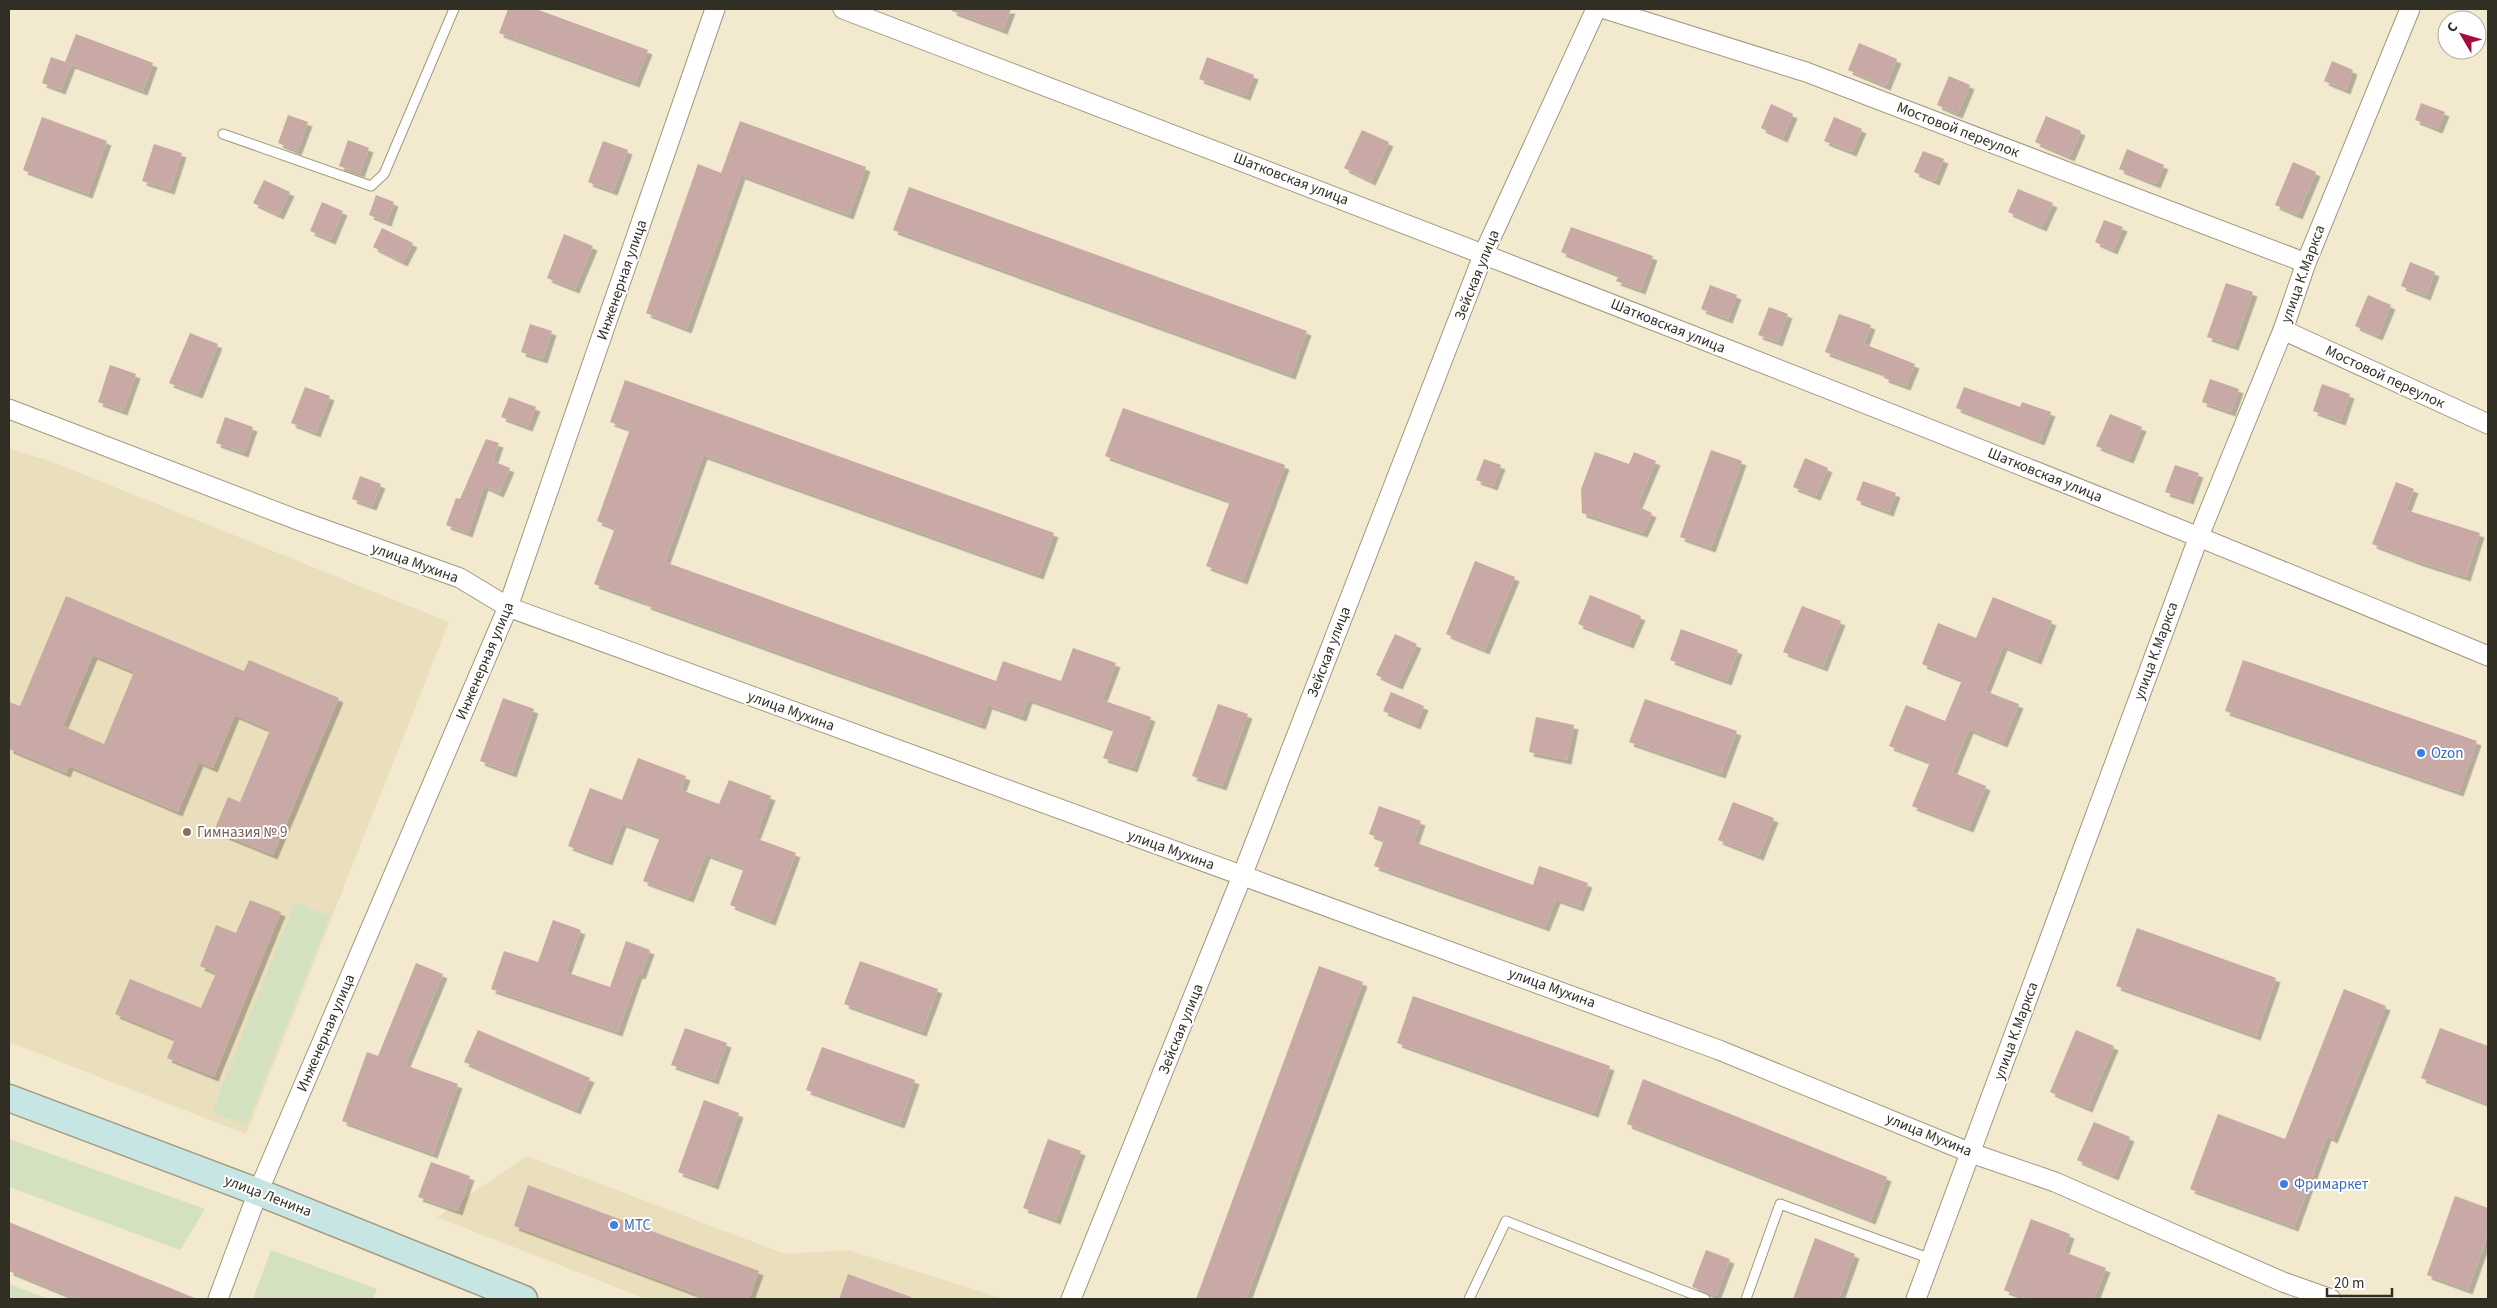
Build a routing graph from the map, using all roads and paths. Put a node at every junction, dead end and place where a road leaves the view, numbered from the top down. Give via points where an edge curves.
1 (454, 9) edge
2 (715, 9) edge
3 (843, 9) edge
4 (1596, 9) edge
5 (1605, 9) edge
6 (2410, 9) edge
7 (223, 134) dead end
8 (1484, 253) junction
9 (2306, 263) junction
10 (2283, 330) junction
11 (9, 409) edge
12 (2488, 424) edge
13 (2199, 536) junction
14 (508, 607) junction
15 (2488, 656) edge
16 (1242, 876) junction
17 (9, 1098) edge
18 (1971, 1153) junction
19 (258, 1192) junction
20 (1931, 1259) junction
21 (218, 1299) edge
22 (524, 1299) edge
23 (1071, 1299) edge
24 (1469, 1299) edge
25 (1705, 1299) edge
26 (1746, 1299) edge
27 (1916, 1299) edge
28 (2331, 1299) edge

1 - 7 lane via 384,174 371,186
2 - 14 street, Инженерная улица
3 - 8 street, Шатковская улица
4 - 8 street, Зейская улица
5 - 9 street, Мостовой переулок via 1806,72
6 - 9 street, улица К.Маркса
8 - 13 street, Шатковская улица
8 - 16 street, Зейская улица
9 - 10 street, улица К.Маркса
10 - 12 street, Мостовой переулок
10 - 13 street, улица К.Маркса
11 - 14 street, улица Мухина via 295,519 460,578
13 - 15 street, Шатковская улица
13 - 18 street, улица К.Маркса
14 - 16 street, улица Мухина
14 - 19 street, Инженерная улица
16 - 18 street, улица Мухина via 1719,1050
16 - 23 street, Зейская улица
17 - 19 main road, улица Ленина
18 - 20 street, улица К.Маркса
18 - 28 street, улица Мухина via 2055,1182 2283,1282
19 - 21 street, Инженерная улица
19 - 22 main road, улица Ленина
20 - 26 lane via 1780,1204
20 - 27 street, улица К.Маркса
24 - 25 lane via 1506,1221

